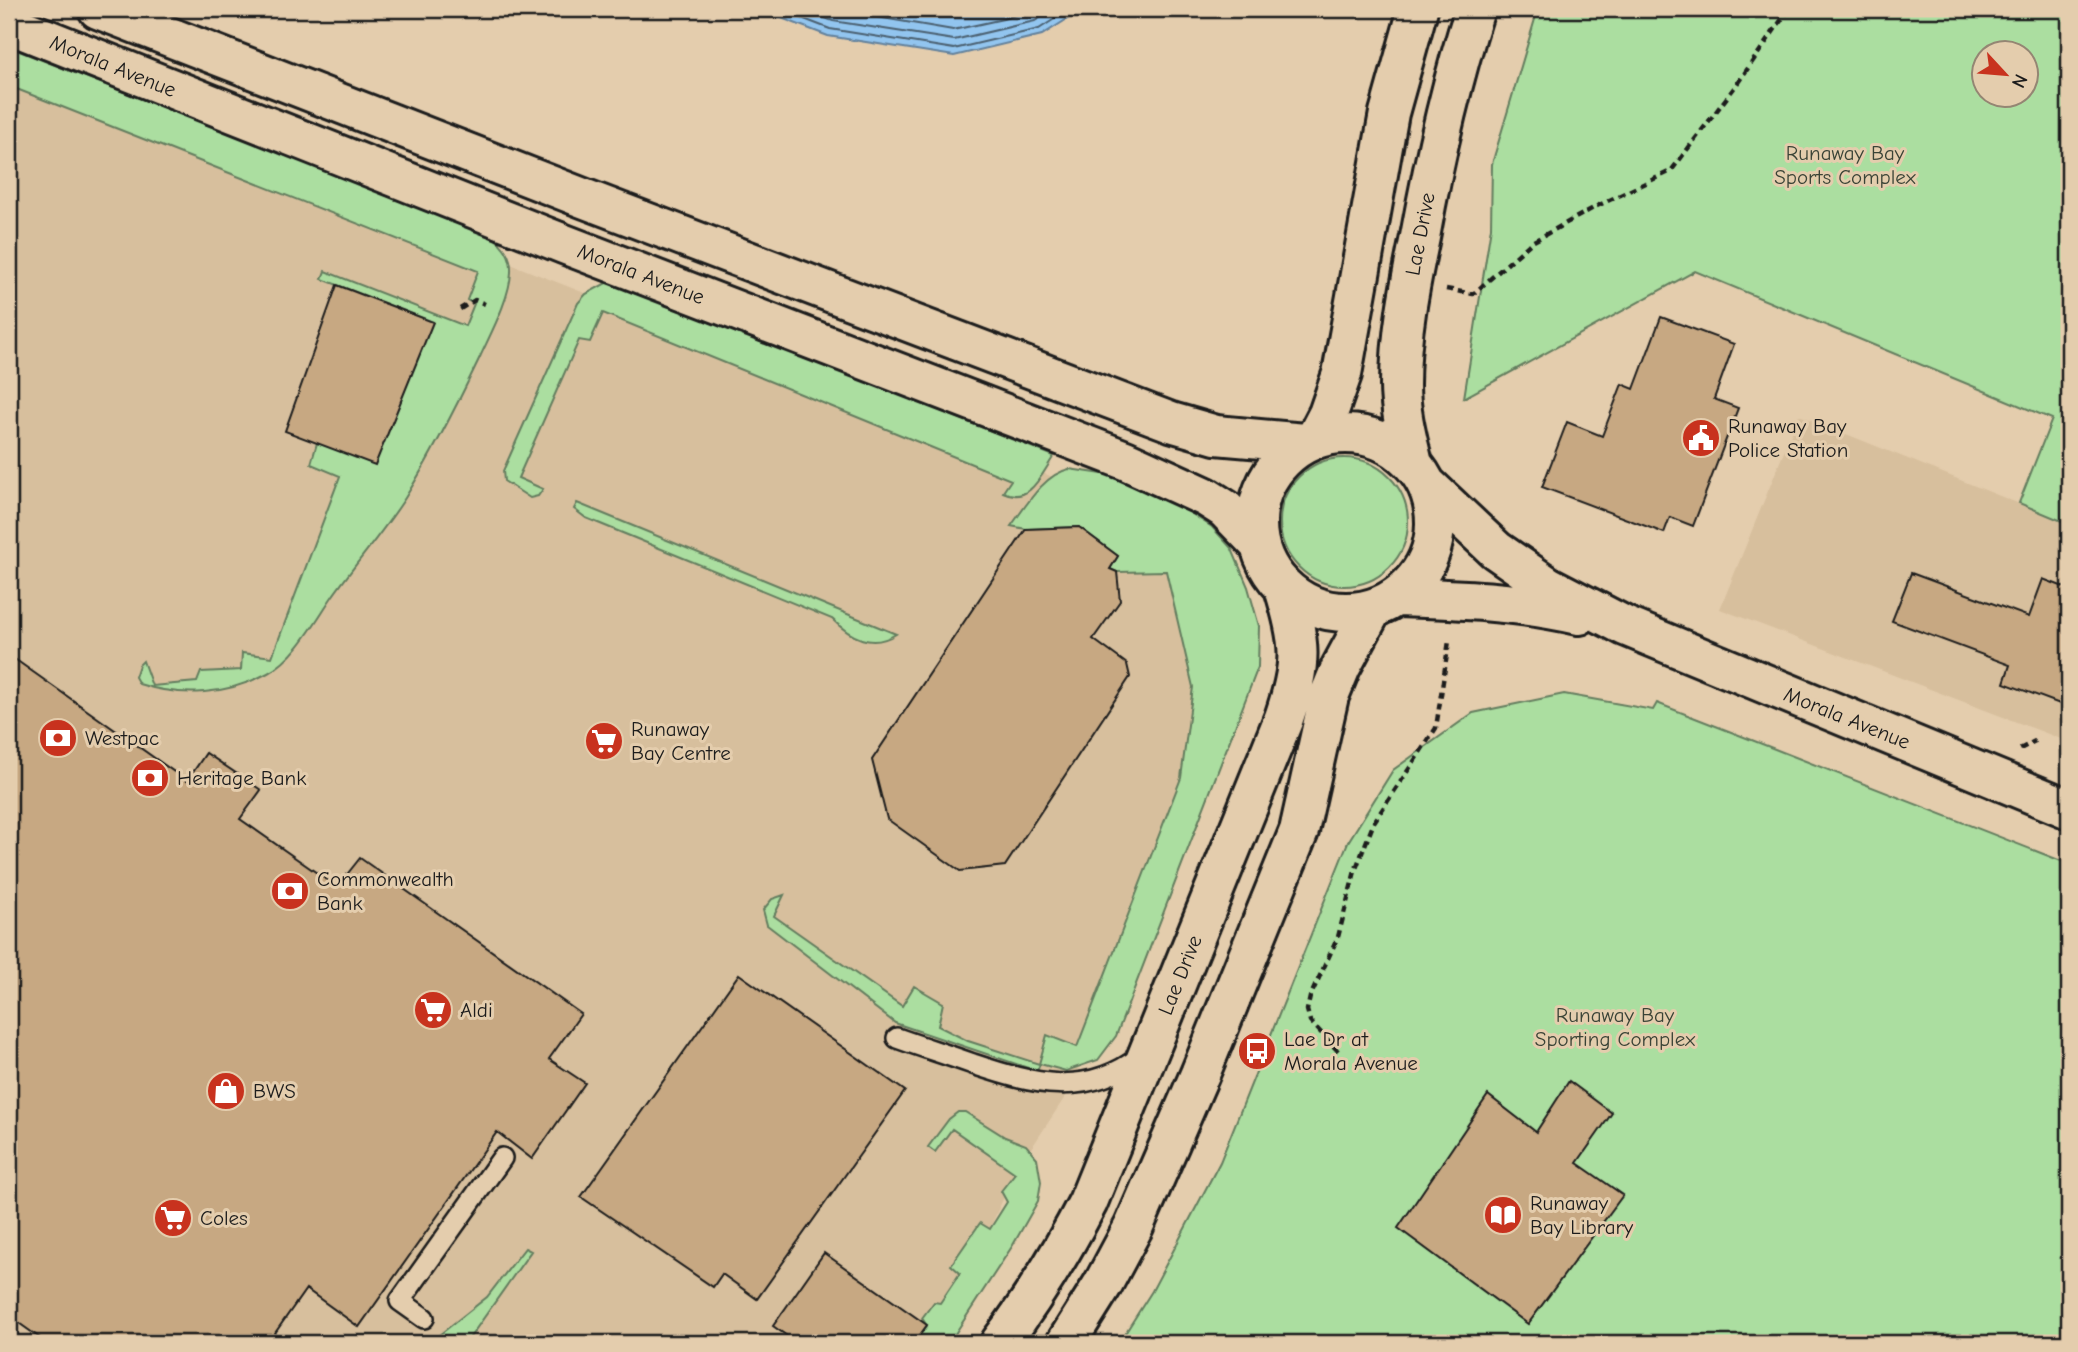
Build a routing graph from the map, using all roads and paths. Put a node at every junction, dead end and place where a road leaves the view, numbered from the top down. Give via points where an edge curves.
1 (99, 9) edge
2 (1418, 9) edge
3 (1475, 9) edge
4 (1789, 9) edge
5 (9, 23) edge
6 (1410, 285) junction
7 (485, 304) dead end
8 (460, 309) dead end
9 (1310, 441) junction
10 (1420, 474) junction
11 (1259, 544) junction
12 (1284, 588) junction
13 (1385, 603) junction
14 (1625, 626) junction
15 (1449, 641) dead end
16 (2069, 809) edge
17 (1156, 1037) junction
18 (897, 1038) dead end
19 (1338, 1051) dead end
20 (502, 1158) dead end
21 (424, 1318) dead end
22 (1000, 1343) edge
23 (1066, 1343) edge

1 - 9 main road via 1171,422 1216,435
2 - 9 main road via 1389,113 1342,374 1328,414
3 - 6 main road, Lae Drive via 1440,139
4 - 6 path via 1671,171 1532,242 1473,294
5 - 11 main road, Morala Avenue via 1125,460 1216,503
6 - 10 main road, Lae Drive via 1399,386 1405,427
7 - 8 path via 475,300
9 - 10 main road via 1332,434 1368,436 1400,452
9 - 11 main road via 1279,465 1261,494 1256,527
10 - 13 main road via 1434,509 1435,534 1415,581
10 - 14 main road, Morala Avenue via 1496,550 1548,586
11 - 12 main road
12 - 13 main road via 1326,611 1350,613
12 - 17 main road, Lae Drive via 1298,644 1290,699
13 - 14 main road, Morala Avenue via 1460,599 1529,605
13 - 23 main road via 1341,667 1329,696 1299,831 1200,1074 1134,1226
14 - 16 main road, Morala Avenue
15 - 19 path via 1436,728 1374,822 1338,937 1310,997 1310,1021
17 - 18 lane via 1126,1067 1078,1084 1006,1075
17 - 22 main road, Lae Drive via 1088,1202 1041,1287
20 - 21 lane via 400,1301

